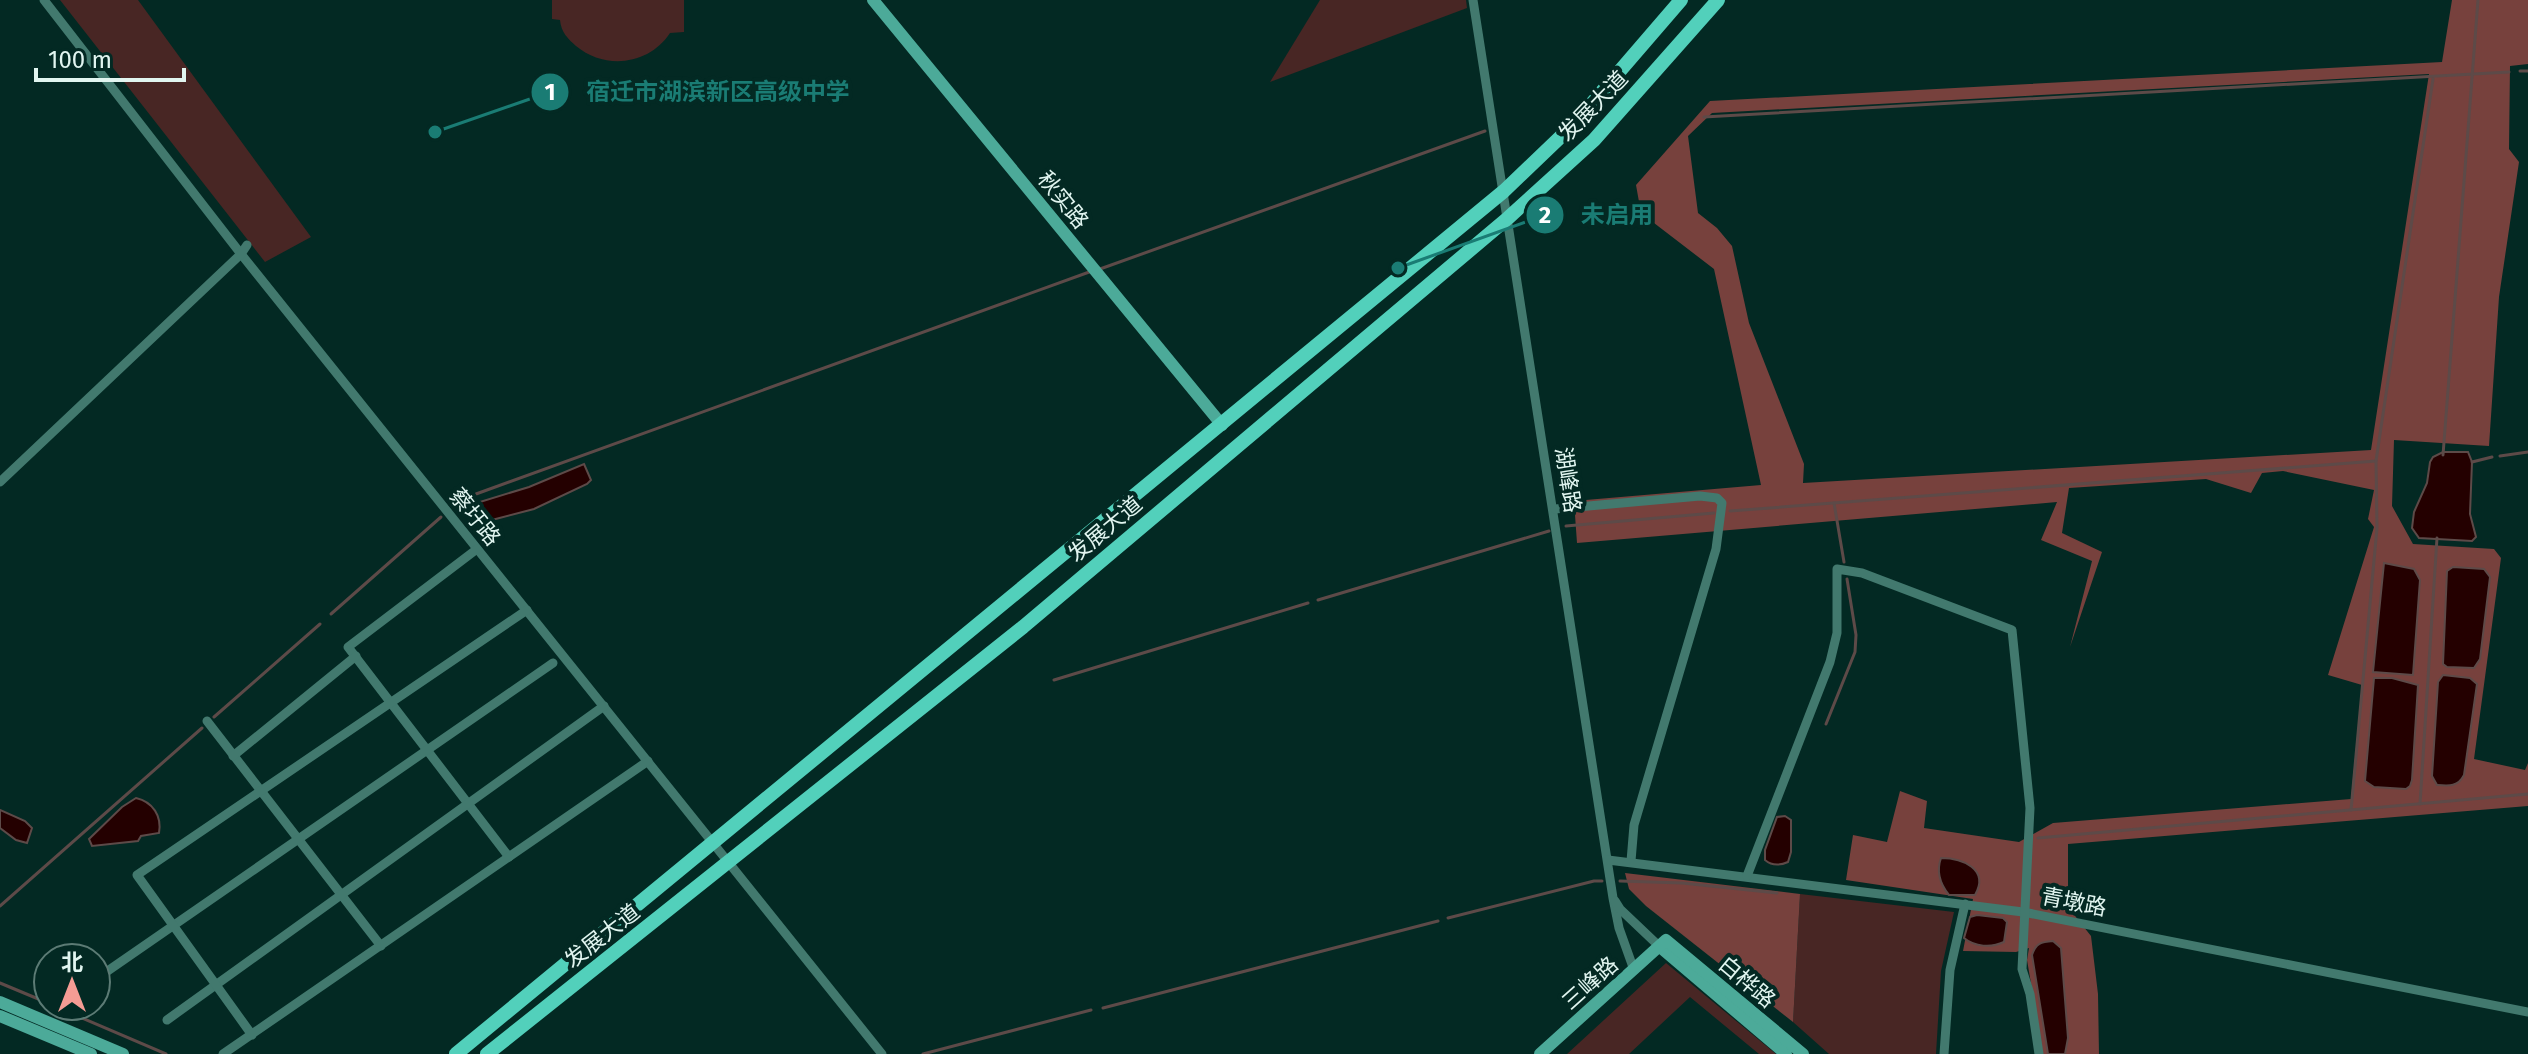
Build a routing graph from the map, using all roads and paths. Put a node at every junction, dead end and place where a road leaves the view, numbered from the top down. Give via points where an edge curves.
1 (44, 0) edge
2 (873, 0) edge
3 (1473, 0) edge
4 (1681, 0) edge
5 (1718, 0) edge
6 (1504, 191) junction
7 (1508, 218) junction
8 (244, 250) junction
9 (1222, 425) junction
10 (0, 482) edge
11 (1555, 509) junction
12 (477, 549) junction
13 (527, 610) junction
14 (356, 656) junction
15 (553, 663) dead end
16 (391, 702) junction
17 (604, 706) junction
18 (207, 721) dead end
19 (427, 750) junction
20 (233, 756) junction
21 (648, 761) junction
22 (261, 791) junction
23 (469, 804) junction
24 (298, 839) junction
25 (714, 844) junction
26 (509, 857) junction
27 (1608, 860) junction
28 (1631, 861) junction
29 (730, 863) junction
30 (1747, 876) junction
31 (342, 896) junction
32 (1613, 898) junction
33 (1965, 904) junction
34 (2023, 912) junction
35 (172, 927) junction
36 (1663, 944) junction
37 (381, 946) junction
38 (112, 968) edge
39 (1634, 970) junction
40 (217, 986) junction
41 (0, 1002) edge
42 (2528, 1012) edge
43 (0, 1016) edge
44 (167, 1020) dead end
45 (252, 1035) junction
46 (91, 1054) edge
47 (123, 1054) edge
48 (223, 1054) edge
49 (456, 1054) edge
50 (487, 1054) edge
51 (882, 1054) edge
52 (1540, 1054) edge
53 (1786, 1054) edge
54 (1803, 1054) edge
55 (1944, 1054) edge
56 (2039, 1054) edge

1 - 8 street, 蔡圩路
2 - 9 street, 秋实路
3 - 6 street, 湖峰路
4 - 6 main road, 发展大道 via 1575,123
5 - 7 main road, 发展大道 via 1594,140
6 - 7 street, 湖峰路
6 - 9 main road, 发展大道
7 - 11 street, 湖峰路
7 - 29 main road, 发展大道 via 1023,627
8 - 10 street
8 - 12 street, 蔡圩路
9 - 25 main road, 发展大道
11 - 27 street, 湖峰路
11 - 28 street via 1700,496 1722,503 1716,549 1634,825
12 - 13 street, 蔡圩路
12 - 14 street via 348,647
13 - 16 street
13 - 17 street, 蔡圩路
14 - 16 street
14 - 20 street
15 - 19 street
16 - 19 street
16 - 22 street
17 - 21 street, 蔡圩路
17 - 23 street
18 - 20 street
19 - 23 street
19 - 24 street
20 - 22 street
21 - 25 street, 蔡圩路
21 - 26 street
22 - 24 street
22 - 35 street via 137,875
23 - 26 street
23 - 31 street
24 - 31 street
24 - 35 street
25 - 29 street, 蔡圩路
25 - 49 main road, 发展大道
26 - 37 street
27 - 28 street, 青墩路
27 - 32 street, 湖峰路
28 - 30 street, 青墩路
29 - 50 main road, 发展大道
29 - 51 street, 蔡圩路
30 - 33 street, 青墩路
30 - 34 street via 1830,662 1837,633 1837,569 1862,573 2012,630 2030,808
31 - 37 street
31 - 40 street
32 - 36 street
32 - 39 street, 湖峰路
33 - 34 street, 青墩路
33 - 55 street via 1950,970
34 - 42 street, 青墩路
34 - 56 street via 2022,969
35 - 38 street
35 - 40 street
36 - 39 street, 三峰路
36 - 53 street, 白桦路
36 - 54 street, 白桦路
37 - 45 street
39 - 52 street, 三峰路
40 - 44 street
40 - 45 street
41 - 47 street
43 - 46 street
45 - 48 street

